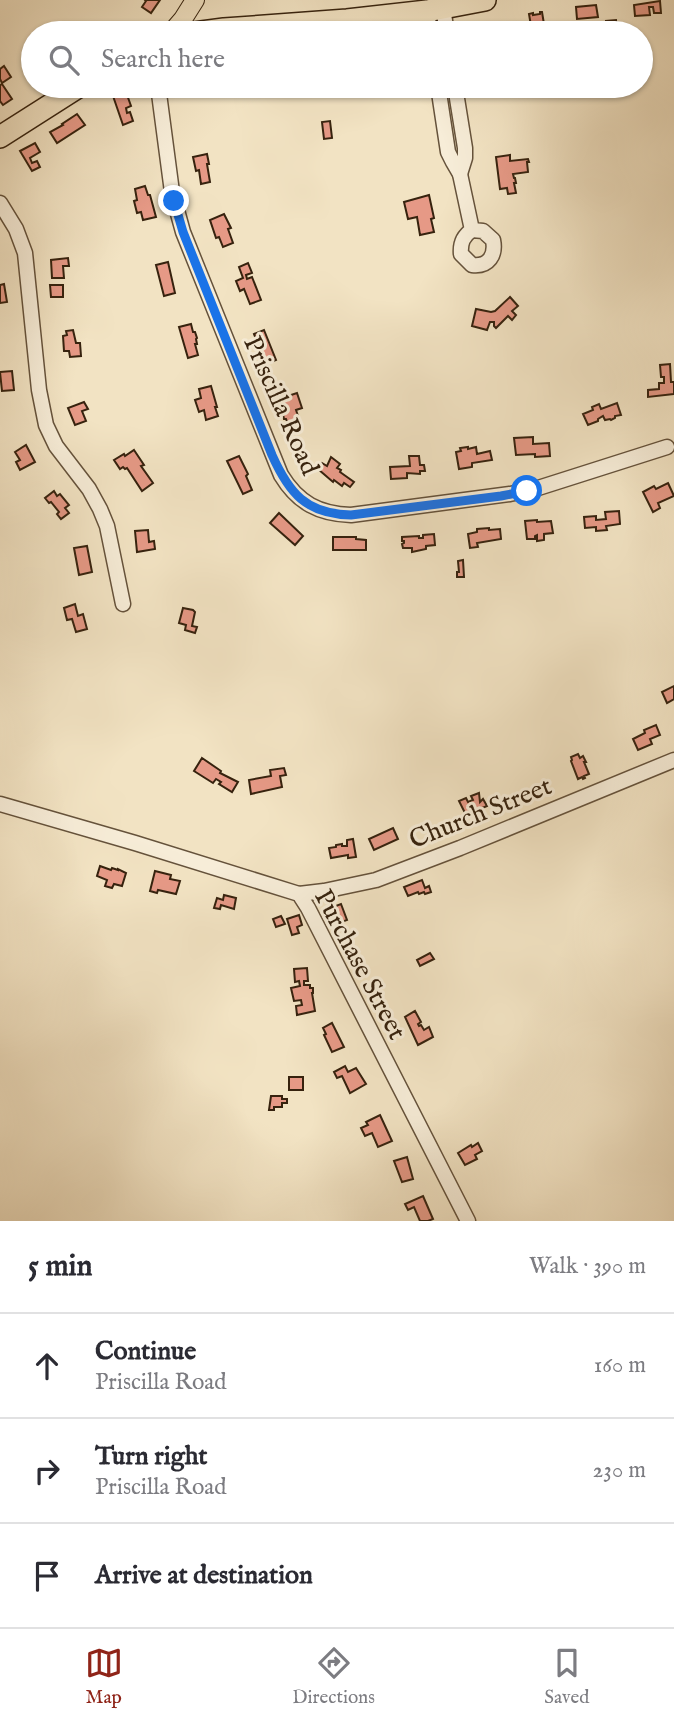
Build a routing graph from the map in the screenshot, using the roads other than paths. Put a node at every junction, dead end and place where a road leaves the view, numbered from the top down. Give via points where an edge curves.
1 (196, 0) edge
2 (485, 0) edge
3 (435, 9) junction
4 (181, 21) edge
5 (195, 21) edge
6 (333, 21) edge
7 (432, 21) edge
8 (441, 21) edge
9 (61, 98) edge
10 (160, 98) edge
11 (440, 98) edge
12 (457, 98) edge
13 (0, 137) edge
14 (460, 174) junction
15 (0, 203) edge
16 (472, 230) dead end
17 (667, 447) dead end
18 (123, 604) dead end
19 (674, 760) edge
20 (0, 804) edge
21 (299, 894) junction
22 (468, 1221) edge

1 - 4 main road
1 - 5 main road
2 - 3 highway
3 - 6 highway
3 - 7 street
3 - 8 street
9 - 13 highway
10 - 17 street, Priscilla Road via 172,191 183,232 281,475 306,502 327,513 351,515 510,494
11 - 14 street via 449,152
12 - 14 street via 464,148
14 - 16 street
15 - 18 street via 25,253 46,425 103,515
19 - 21 street, Church Street via 376,880
20 - 21 street, Purchase Street
21 - 22 street, Purchase Street

